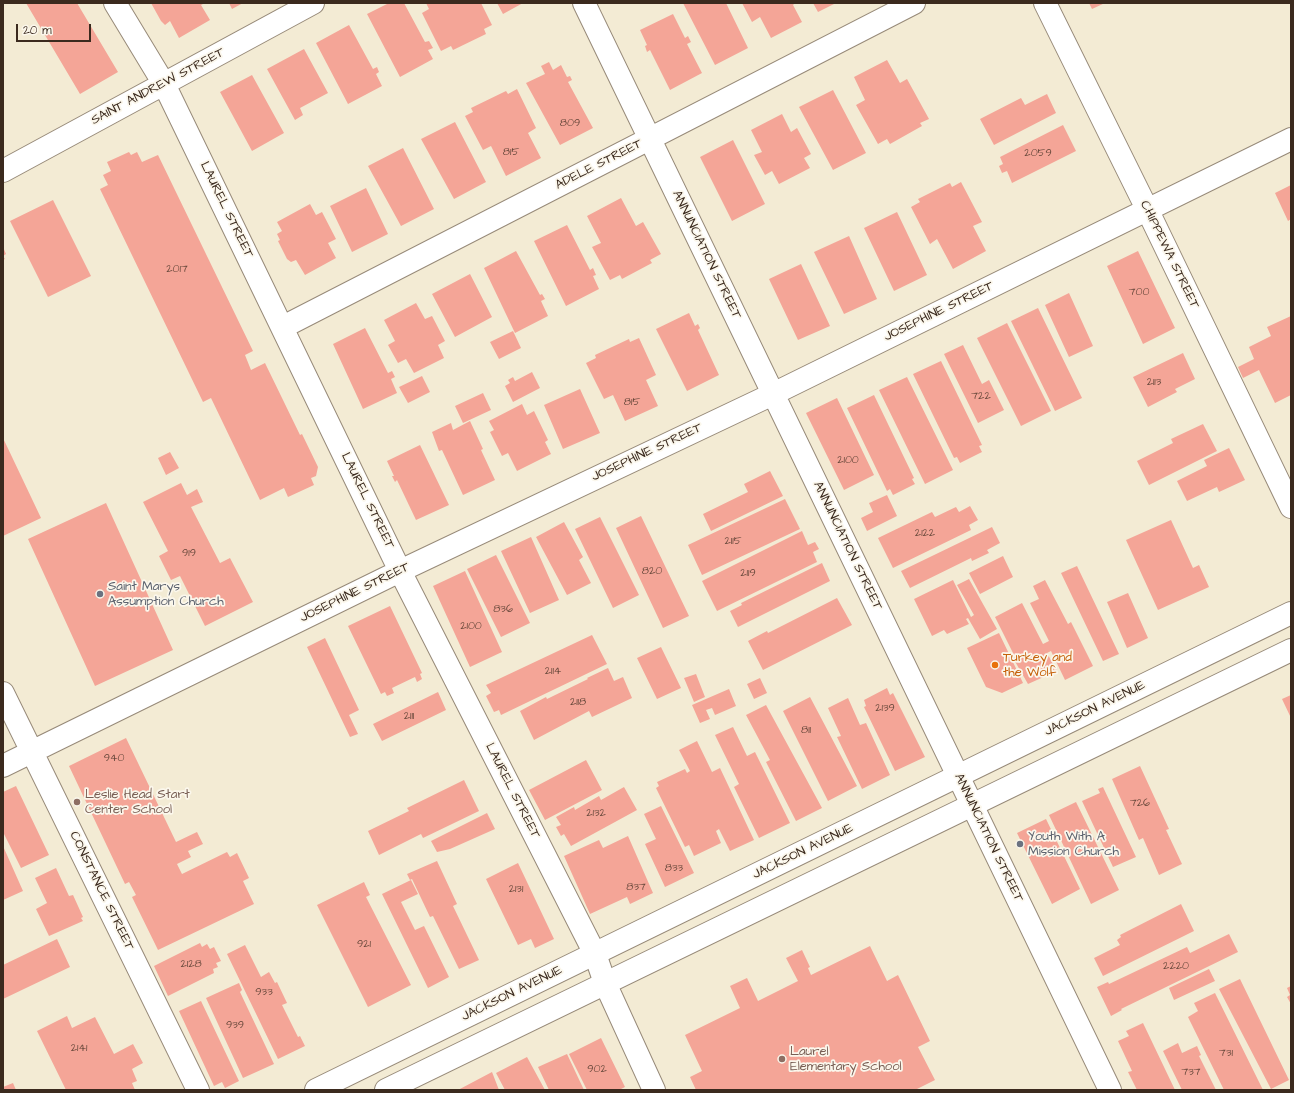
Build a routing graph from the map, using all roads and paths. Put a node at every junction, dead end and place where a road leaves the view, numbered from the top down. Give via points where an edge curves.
1 (115, 3) edge
2 (313, 3) edge
3 (584, 3) edge
4 (914, 3) edge
5 (1044, 3) edge
6 (164, 84) junction
7 (650, 139) junction
8 (1291, 139) edge
9 (3, 171) edge
10 (1147, 209) junction
11 (283, 326) junction
12 (773, 394) junction
13 (1291, 507) edge
14 (400, 570) junction
15 (1291, 613) edge
16 (1291, 650) edge
17 (3, 693) edge
18 (32, 752) junction
19 (3, 766) edge
20 (958, 776) junction
21 (972, 805) junction
22 (595, 954) junction
23 (605, 984) junction
24 (198, 1090) edge
25 (316, 1090) edge
26 (386, 1090) edge
27 (654, 1090) edge
28 (1110, 1090) edge

1 - 6 street, LAUREL STREET
2 - 6 street, SAINT ANDREW STREET
3 - 7 street, ANNUNCIATION STREET
4 - 7 street, ADELE STREET
5 - 10 street, CHIPPEWA STREET
6 - 9 street, SAINT ANDREW STREET
6 - 11 street, LAUREL STREET
7 - 11 street, ADELE STREET
7 - 12 street, ANNUNCIATION STREET
8 - 10 street, JOSEPHINE STREET
10 - 12 street, JOSEPHINE STREET
10 - 13 street, CHIPPEWA STREET
11 - 14 street, LAUREL STREET
12 - 14 street, JOSEPHINE STREET
12 - 20 street, ANNUNCIATION STREET
14 - 18 street, JOSEPHINE STREET
14 - 22 street, LAUREL STREET
15 - 20 street, JACKSON AVENUE
16 - 21 street
17 - 18 street, CONSTANCE STREET
18 - 19 street, JOSEPHINE STREET
18 - 24 street, CONSTANCE STREET
20 - 21 street, ANNUNCIATION STREET
20 - 22 street, JACKSON AVENUE
21 - 23 street
21 - 28 street, ANNUNCIATION STREET
22 - 23 street, LAUREL STREET
22 - 25 street, JACKSON AVENUE
23 - 26 street
23 - 27 street, LAUREL STREET

